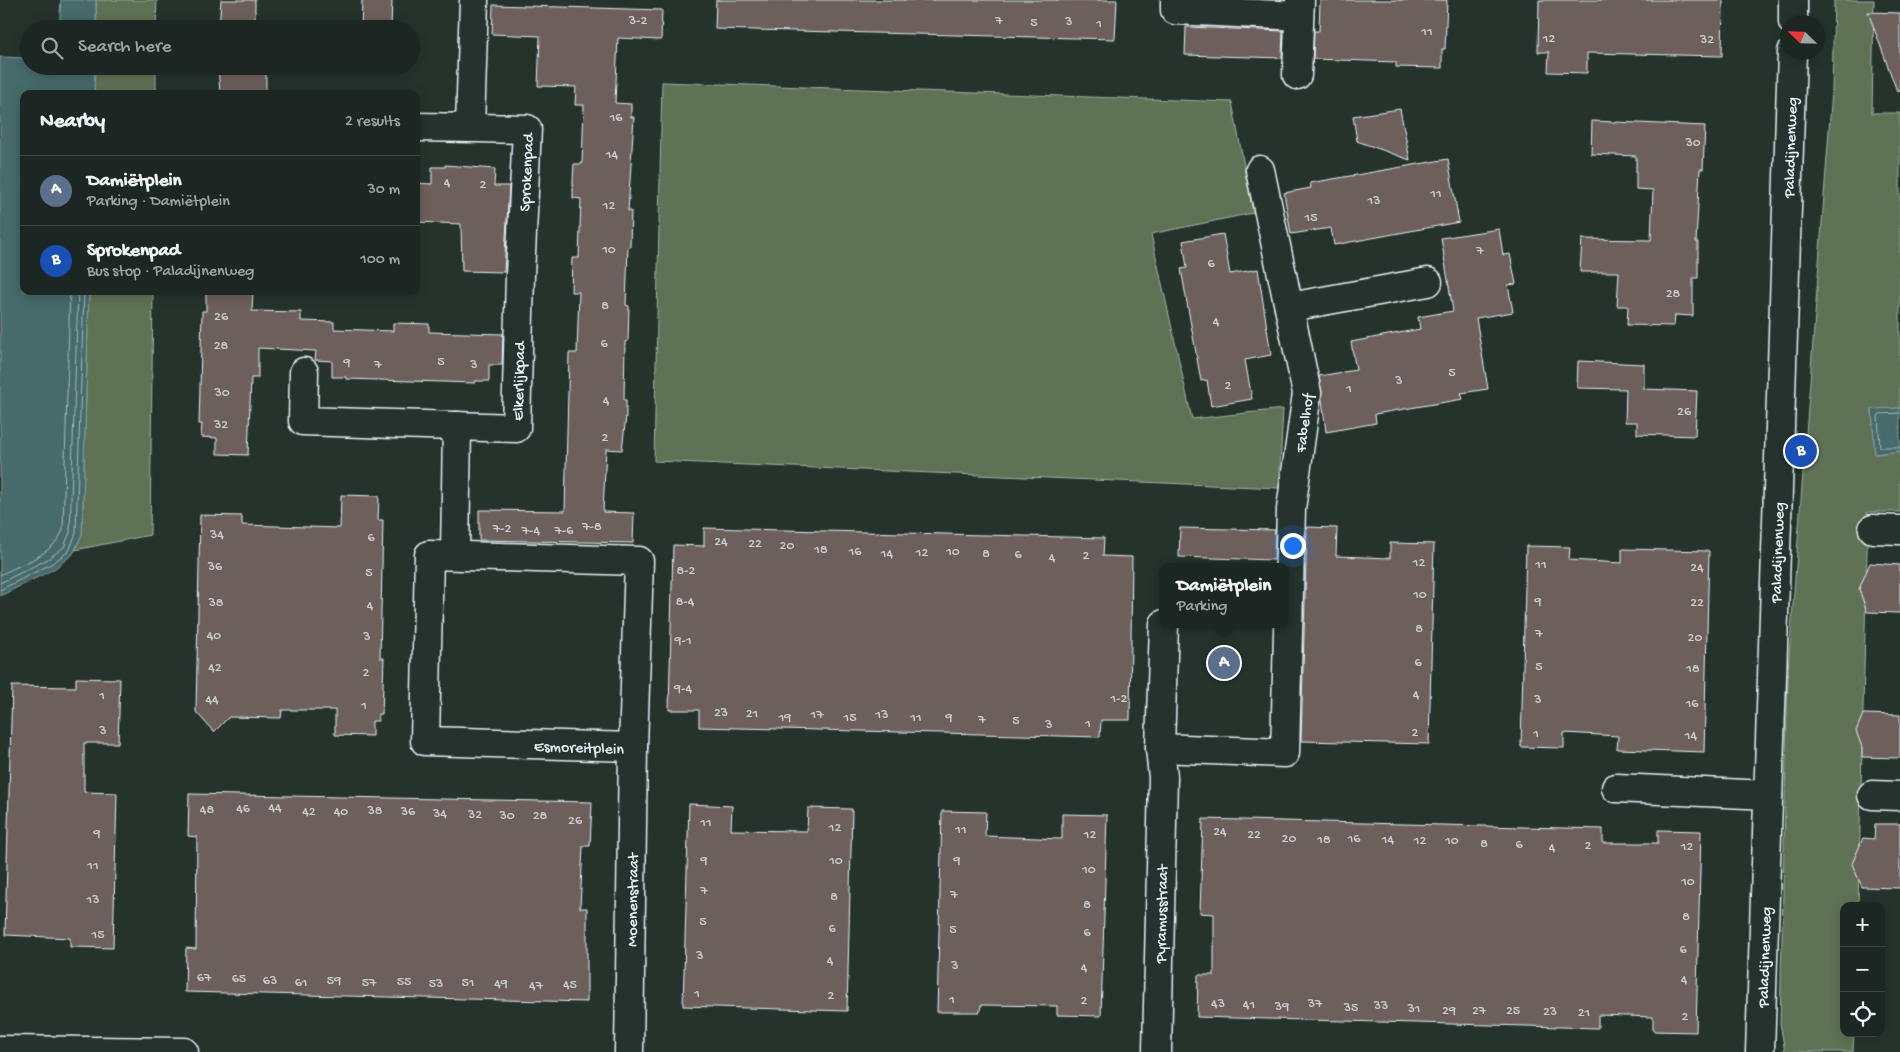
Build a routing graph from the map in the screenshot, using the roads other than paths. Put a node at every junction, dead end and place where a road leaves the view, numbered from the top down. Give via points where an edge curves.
1 (474, 0) edge
2 (1175, 0) edge
3 (1793, 0) edge
4 (1300, 8) edge
5 (1793, 15) edge
6 (1792, 60) edge
7 (1297, 75) dead end
8 (420, 126) edge
9 (470, 127) junction
10 (1260, 170) dead end
11 (520, 275) joint
12 (1428, 282) dead end
13 (1290, 307) junction
14 (304, 372) dead end
15 (457, 426) junction
16 (1873, 529) dead end
17 (1900, 530) edge
18 (455, 555) junction
19 (1288, 563) edge
20 (1164, 628) edge
21 (1286, 628) edge
22 (634, 747) junction
23 (1160, 748) junction
24 (1616, 788) dead end
25 (1768, 795) junction
26 (1872, 795) dead end
27 (1900, 796) edge
28 (0, 1050) edge
29 (116, 1052) edge
30 (184, 1052) edge
31 (629, 1052) edge
32 (1157, 1052) edge
33 (1760, 1052) edge

1 - 9 street
2 - 4 street via 1175,10
3 - 5 street
4 - 7 street
6 - 25 street, Paladijnenweg
8 - 9 street, Sprokenpad
9 - 11 street, Sprokenpad via 527,129
10 - 13 street, Fabelhof
11 - 15 street, Elkerlijkpad via 516,428
12 - 13 street
13 - 19 street, Fabelhof via 1307,393 1291,509
14 - 15 street, Elkerlijkpad via 303,422
15 - 18 street
16 - 17 street
18 - 22 street, Esmoreitplein via 639,561
18 - 22 street, Esmoreitplein via 429,555 425,741
20 - 23 street, Pyramusstraat
21 - 23 street, Fabelhof via 1285,753
22 - 31 street, Moenenstraat
23 - 32 street, Pyramusstraat via 1163,777
24 - 25 street
25 - 33 street, Paladijnenweg
26 - 27 street
28 - 29 street
29 - 30 street

